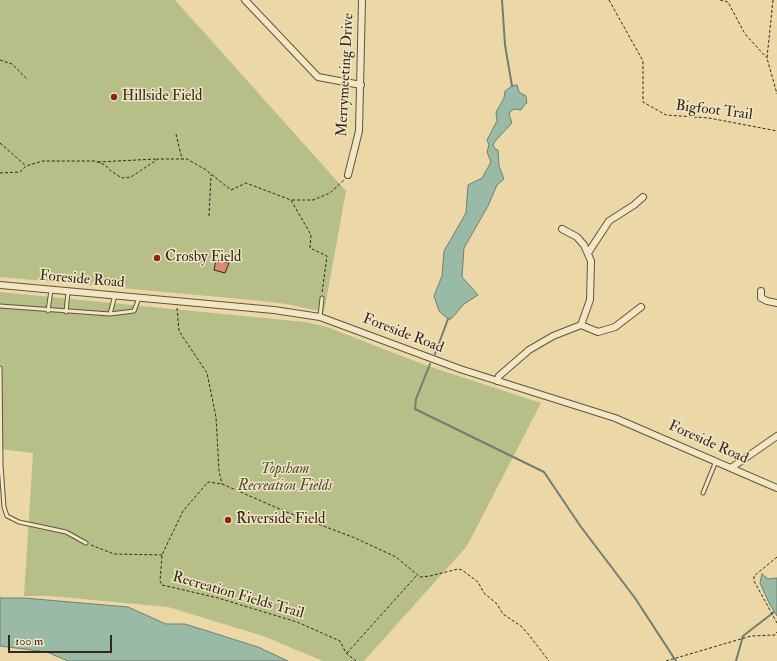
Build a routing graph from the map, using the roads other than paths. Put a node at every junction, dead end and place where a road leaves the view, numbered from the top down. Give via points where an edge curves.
1 (245, 0) edge
2 (362, 0) edge
3 (361, 85) junction
4 (348, 175) road end
5 (643, 197) dead end
6 (562, 229) dead end
7 (588, 253) junction
8 (0, 285) edge
9 (51, 290) junction
10 (68, 291) junction
11 (760, 291) dead end
12 (115, 295) junction
13 (139, 298) junction
14 (322, 298) road end
15 (777, 303) edge
16 (0, 306) edge
17 (641, 308) dead end
18 (48, 311) junction
19 (66, 312) junction
20 (110, 314) junction
21 (320, 317) junction
22 (581, 325) junction
23 (0, 368) edge
24 (497, 381) junction
25 (777, 436) edge
26 (716, 461) junction
27 (731, 468) junction
28 (777, 488) edge
29 (703, 492) dead end
30 (86, 543) road end

1 - 3 street via 318,77
2 - 3 street, Merrymeeting Drive
3 - 4 street, Merrymeeting Drive via 359,131
5 - 7 street via 609,221
6 - 7 street via 577,237
7 - 22 street via 591,261 590,300
8 - 9 street, Foreside Road
9 - 10 street, Foreside Road
9 - 18 lane
10 - 12 street, Foreside Road
10 - 19 lane
11 - 15 street via 761,298
12 - 13 street, Foreside Road
12 - 20 lane
13 - 20 lane via 134,311
13 - 21 street, Foreside Road via 274,310
14 - 21 lane
16 - 18 lane
17 - 22 street via 616,327 598,332
18 - 19 lane
19 - 20 lane
21 - 24 street, Foreside Road
22 - 24 street via 553,336 529,350 499,376
23 - 30 lane via 1,465 4,507 8,516 19,522 66,532
24 - 26 street, Foreside Road via 615,418
25 - 27 street
26 - 27 street, Foreside Road
26 - 29 lane
27 - 28 street, Foreside Road

